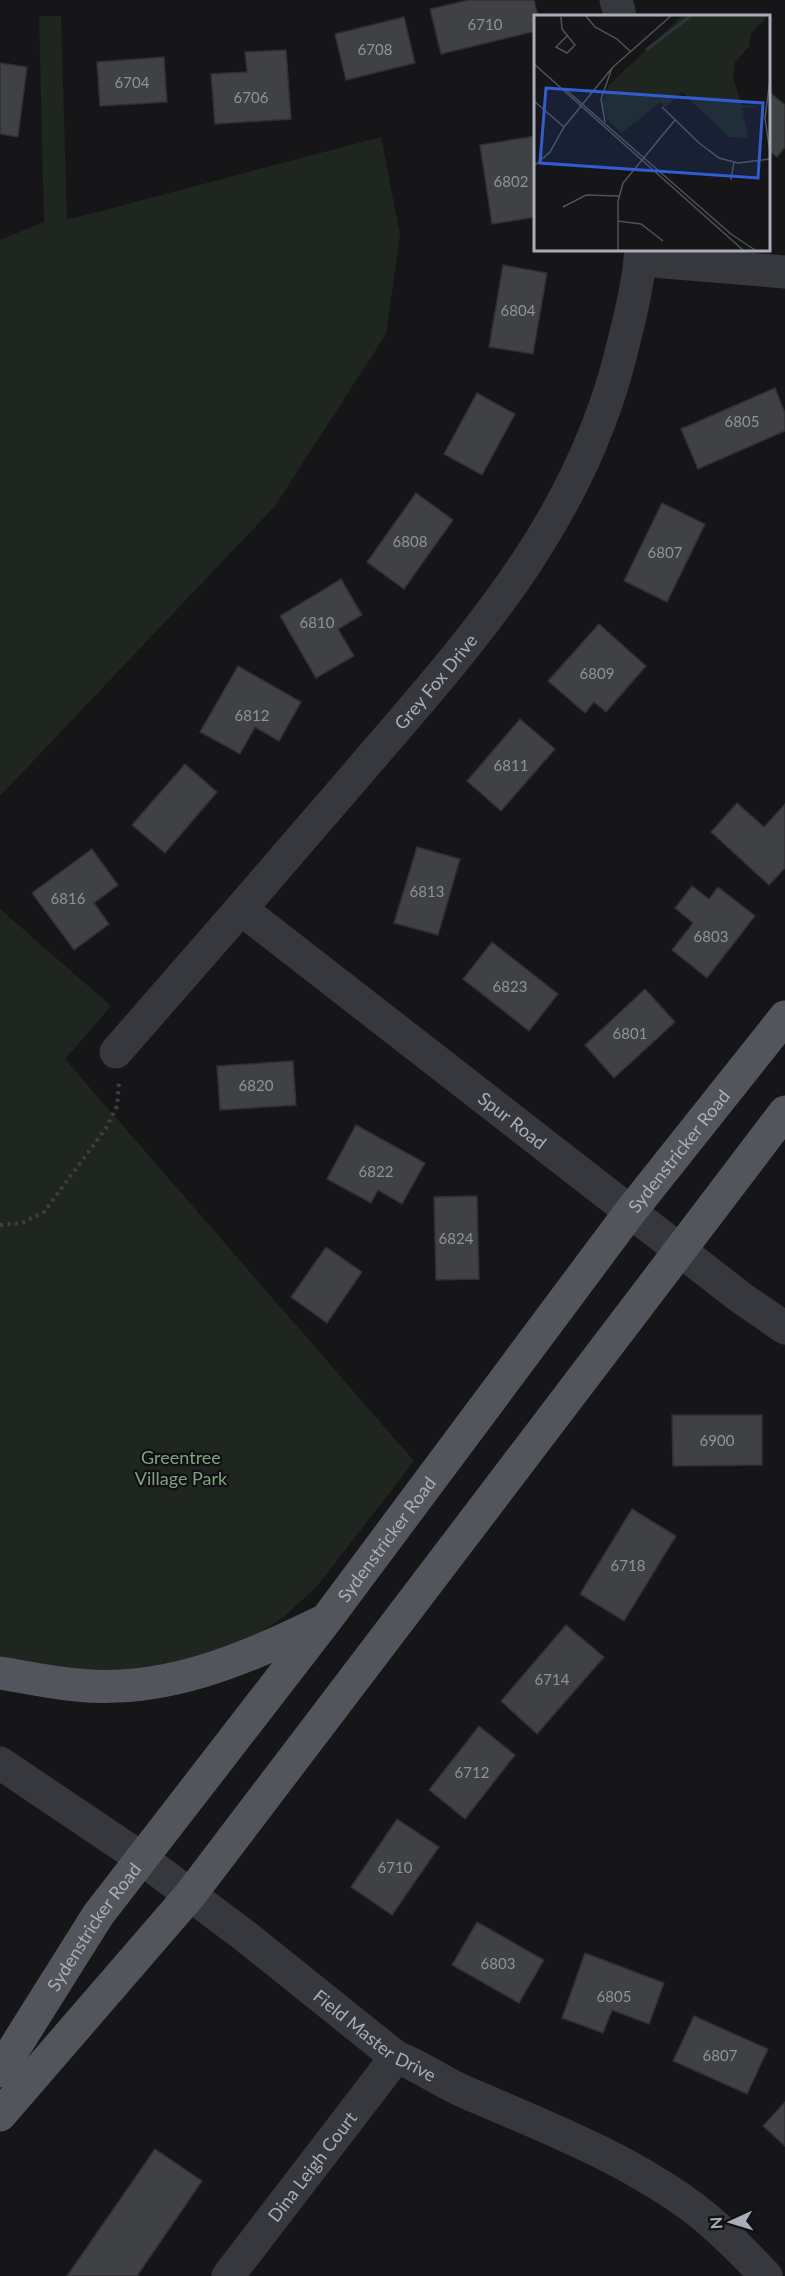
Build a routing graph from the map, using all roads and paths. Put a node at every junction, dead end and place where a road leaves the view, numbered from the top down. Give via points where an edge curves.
1 (616, 0) edge
2 (620, 15) edge
3 (641, 255) edge
4 (785, 272) edge
5 (241, 909) junction
6 (785, 1017) edge
7 (116, 1052) joint
8 (785, 1112) edge
9 (630, 1212) junction
10 (0, 1225) edge
11 (678, 1249) junction
12 (785, 1328) edge
13 (326, 1620) junction
14 (0, 1673) edge
15 (0, 1763) edge
16 (141, 1858) junction
17 (190, 1895) junction
18 (396, 2057) junction
19 (0, 2071) edge
20 (0, 2115) edge
21 (228, 2276) edge
22 (766, 2276) edge

1 - 2 street
3 - 4 street
3 - 5 street, Grey Fox Drive via 620,358 603,415 573,486 538,547 470,642
5 - 7 street, Grey Fox Drive
5 - 9 street, Spur Road
6 - 9 main road, Sydenstricker Road
7 - 10 path via 119,1098 106,1128 44,1212 22,1223
8 - 11 main road
9 - 11 street, Spur Road
9 - 13 main road, Sydenstricker Road
11 - 12 street, Spur Road
11 - 17 main road
13 - 14 main road via 262,1650 198,1673 140,1685 78,1686
13 - 16 main road, Sydenstricker Road
15 - 16 street, Field Master Drive
16 - 17 street, Field Master Drive
16 - 19 main road, Sydenstricker Road via 98,1915
17 - 18 street, Field Master Drive
17 - 20 main road
18 - 21 street, Dina Leigh Court
18 - 22 street, Field Master Drive via 458,2089 588,2145 662,2187 735,2243

